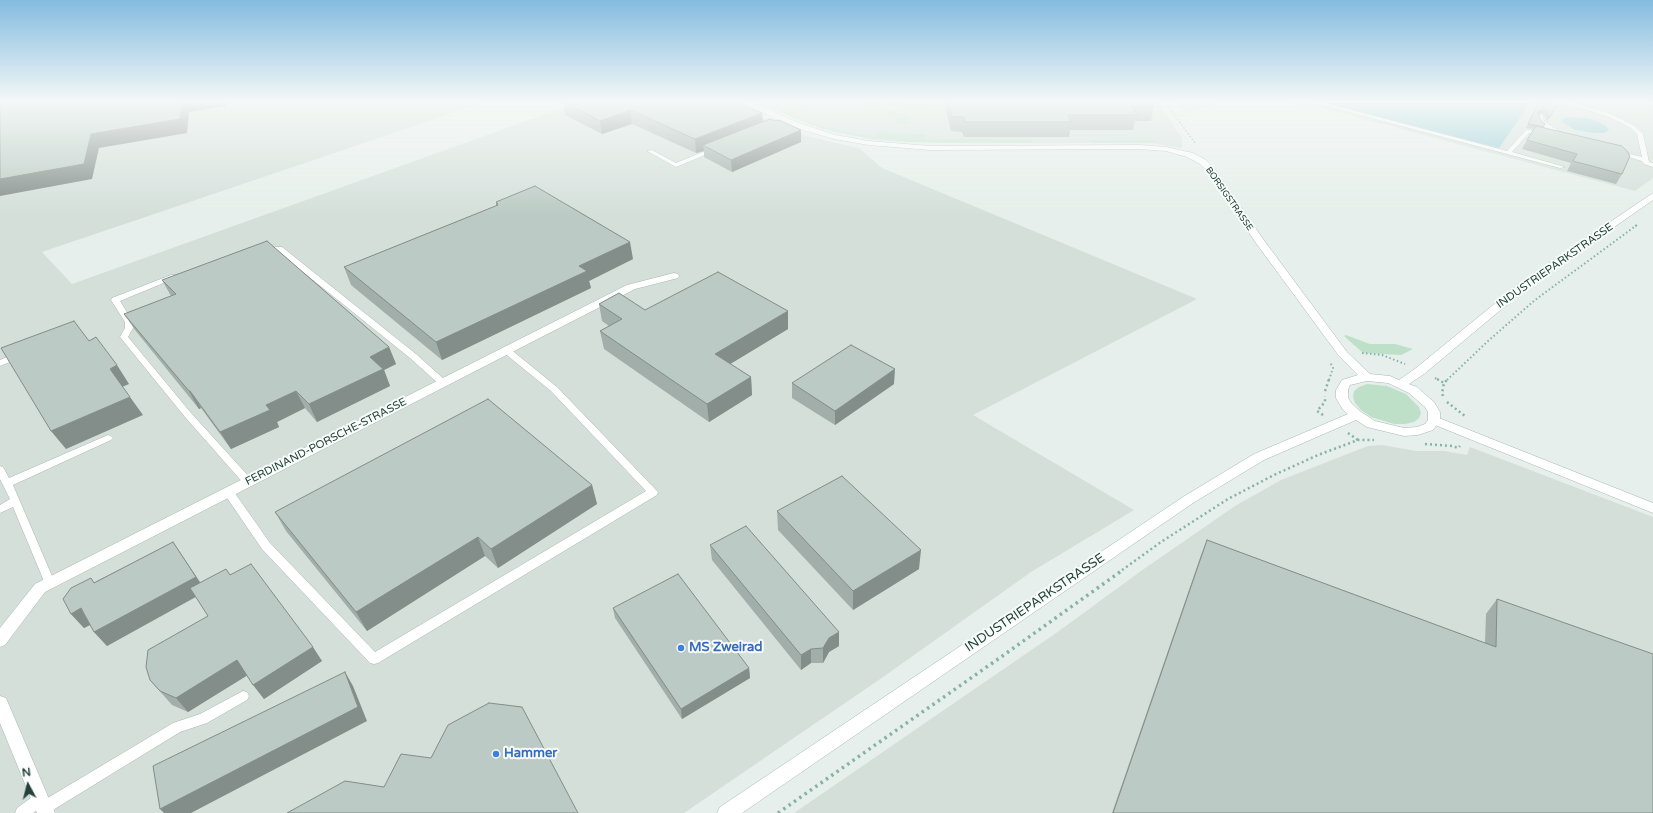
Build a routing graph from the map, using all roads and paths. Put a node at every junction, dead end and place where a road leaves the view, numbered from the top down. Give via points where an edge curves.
1 (853, 140) edge
2 (1193, 140) edge
3 (1458, 140) edge
4 (1520, 140) edge
5 (1641, 140) edge
6 (720, 147) edge
7 (1608, 150) edge
8 (650, 151) dead end
9 (1508, 153) junction
10 (1190, 155) junction
11 (1646, 160) junction
12 (1653, 165) edge
13 (1562, 167) dead end
14 (1653, 196) edge
15 (1640, 222) dead end
16 (258, 248) edge
17 (180, 275) edge
18 (674, 276) dead end
19 (506, 350) junction
20 (25, 353) edge
21 (1343, 354) junction
22 (0, 363) edge
23 (1420, 371) junction
24 (1367, 377) junction
25 (443, 383) junction
26 (1444, 383) junction
27 (1401, 384) junction
28 (1357, 416) junction
29 (1434, 420) junction
30 (1335, 424) junction
31 (1470, 435) junction
32 (108, 438) dead end
33 (1358, 440) junction
34 (1379, 440) dead end
35 (1418, 444) dead end
36 (0, 469) edge
37 (248, 482) junction
38 (7, 483) junction
39 (228, 492) junction
40 (16, 501) junction
41 (0, 508) edge
42 (1653, 508) edge
43 (50, 583) junction
44 (0, 640) edge
45 (243, 696) dead end
46 (0, 703) edge
47 (43, 807) edge
48 (22, 813) edge
49 (726, 813) edge
50 (778, 813) edge

1 - 10 street, BORSIGSTRASSE via 930,148 1166,149
2 - 10 path via 1196,149
3 - 9 lane
4 - 9 lane
5 - 11 lane
6 - 8 lane via 676,165
7 - 11 lane
9 - 13 lane
10 - 21 street, BORSIGSTRASSE via 1211,170 1259,241
11 - 12 lane via 1646,163
14 - 23 street, INDUSTRIEPARKSTRASSE via 1524,285
15 - 26 path via 1534,300
16 - 25 lane via 279,249
17 - 37 lane via 115,300 129,322 124,337 188,416
18 - 19 street, FERDINAND-PORSCHE-STRASSE via 631,287
19 - 25 street, FERDINAND-PORSCHE-STRASSE
19 - 39 lane via 554,389 653,492 374,659 266,546
20 - 22 lane
21 - 23 path via 1369,352
21 - 24 street, BORSIGSTRASSE
21 - 30 path via 1326,356 1333,368 1325,388 1325,402 1317,411
23 - 26 path
23 - 27 street, INDUSTRIEPARKSTRASSE
24 - 27 street
24 - 28 street via 1346,383 1342,390 1342,398 1347,407
25 - 37 street, FERDINAND-PORSCHE-STRASSE
26 - 31 path via 1442,393 1446,402 1477,423
27 - 29 street via 1423,397 1434,412
28 - 29 street via 1371,424 1404,432 1429,427
28 - 30 street, INDUSTRIEPARKSTRASSE
29 - 31 street
30 - 33 path
30 - 49 street, INDUSTRIEPARKSTRASSE via 1259,457 1188,500
31 - 35 path via 1458,448
31 - 42 street
32 - 38 lane
33 - 34 path
33 - 50 path via 1274,475 1228,499 1161,542
36 - 38 lane
37 - 39 street, FERDINAND-PORSCHE-STRASSE
38 - 40 lane
39 - 43 street, FERDINAND-PORSCHE-STRASSE
40 - 41 lane
40 - 43 lane
43 - 44 street, FERDINAND-PORSCHE-STRASSE via 40,588
45 - 47 lane via 203,719 177,727
46 - 47 street
47 - 48 lane

